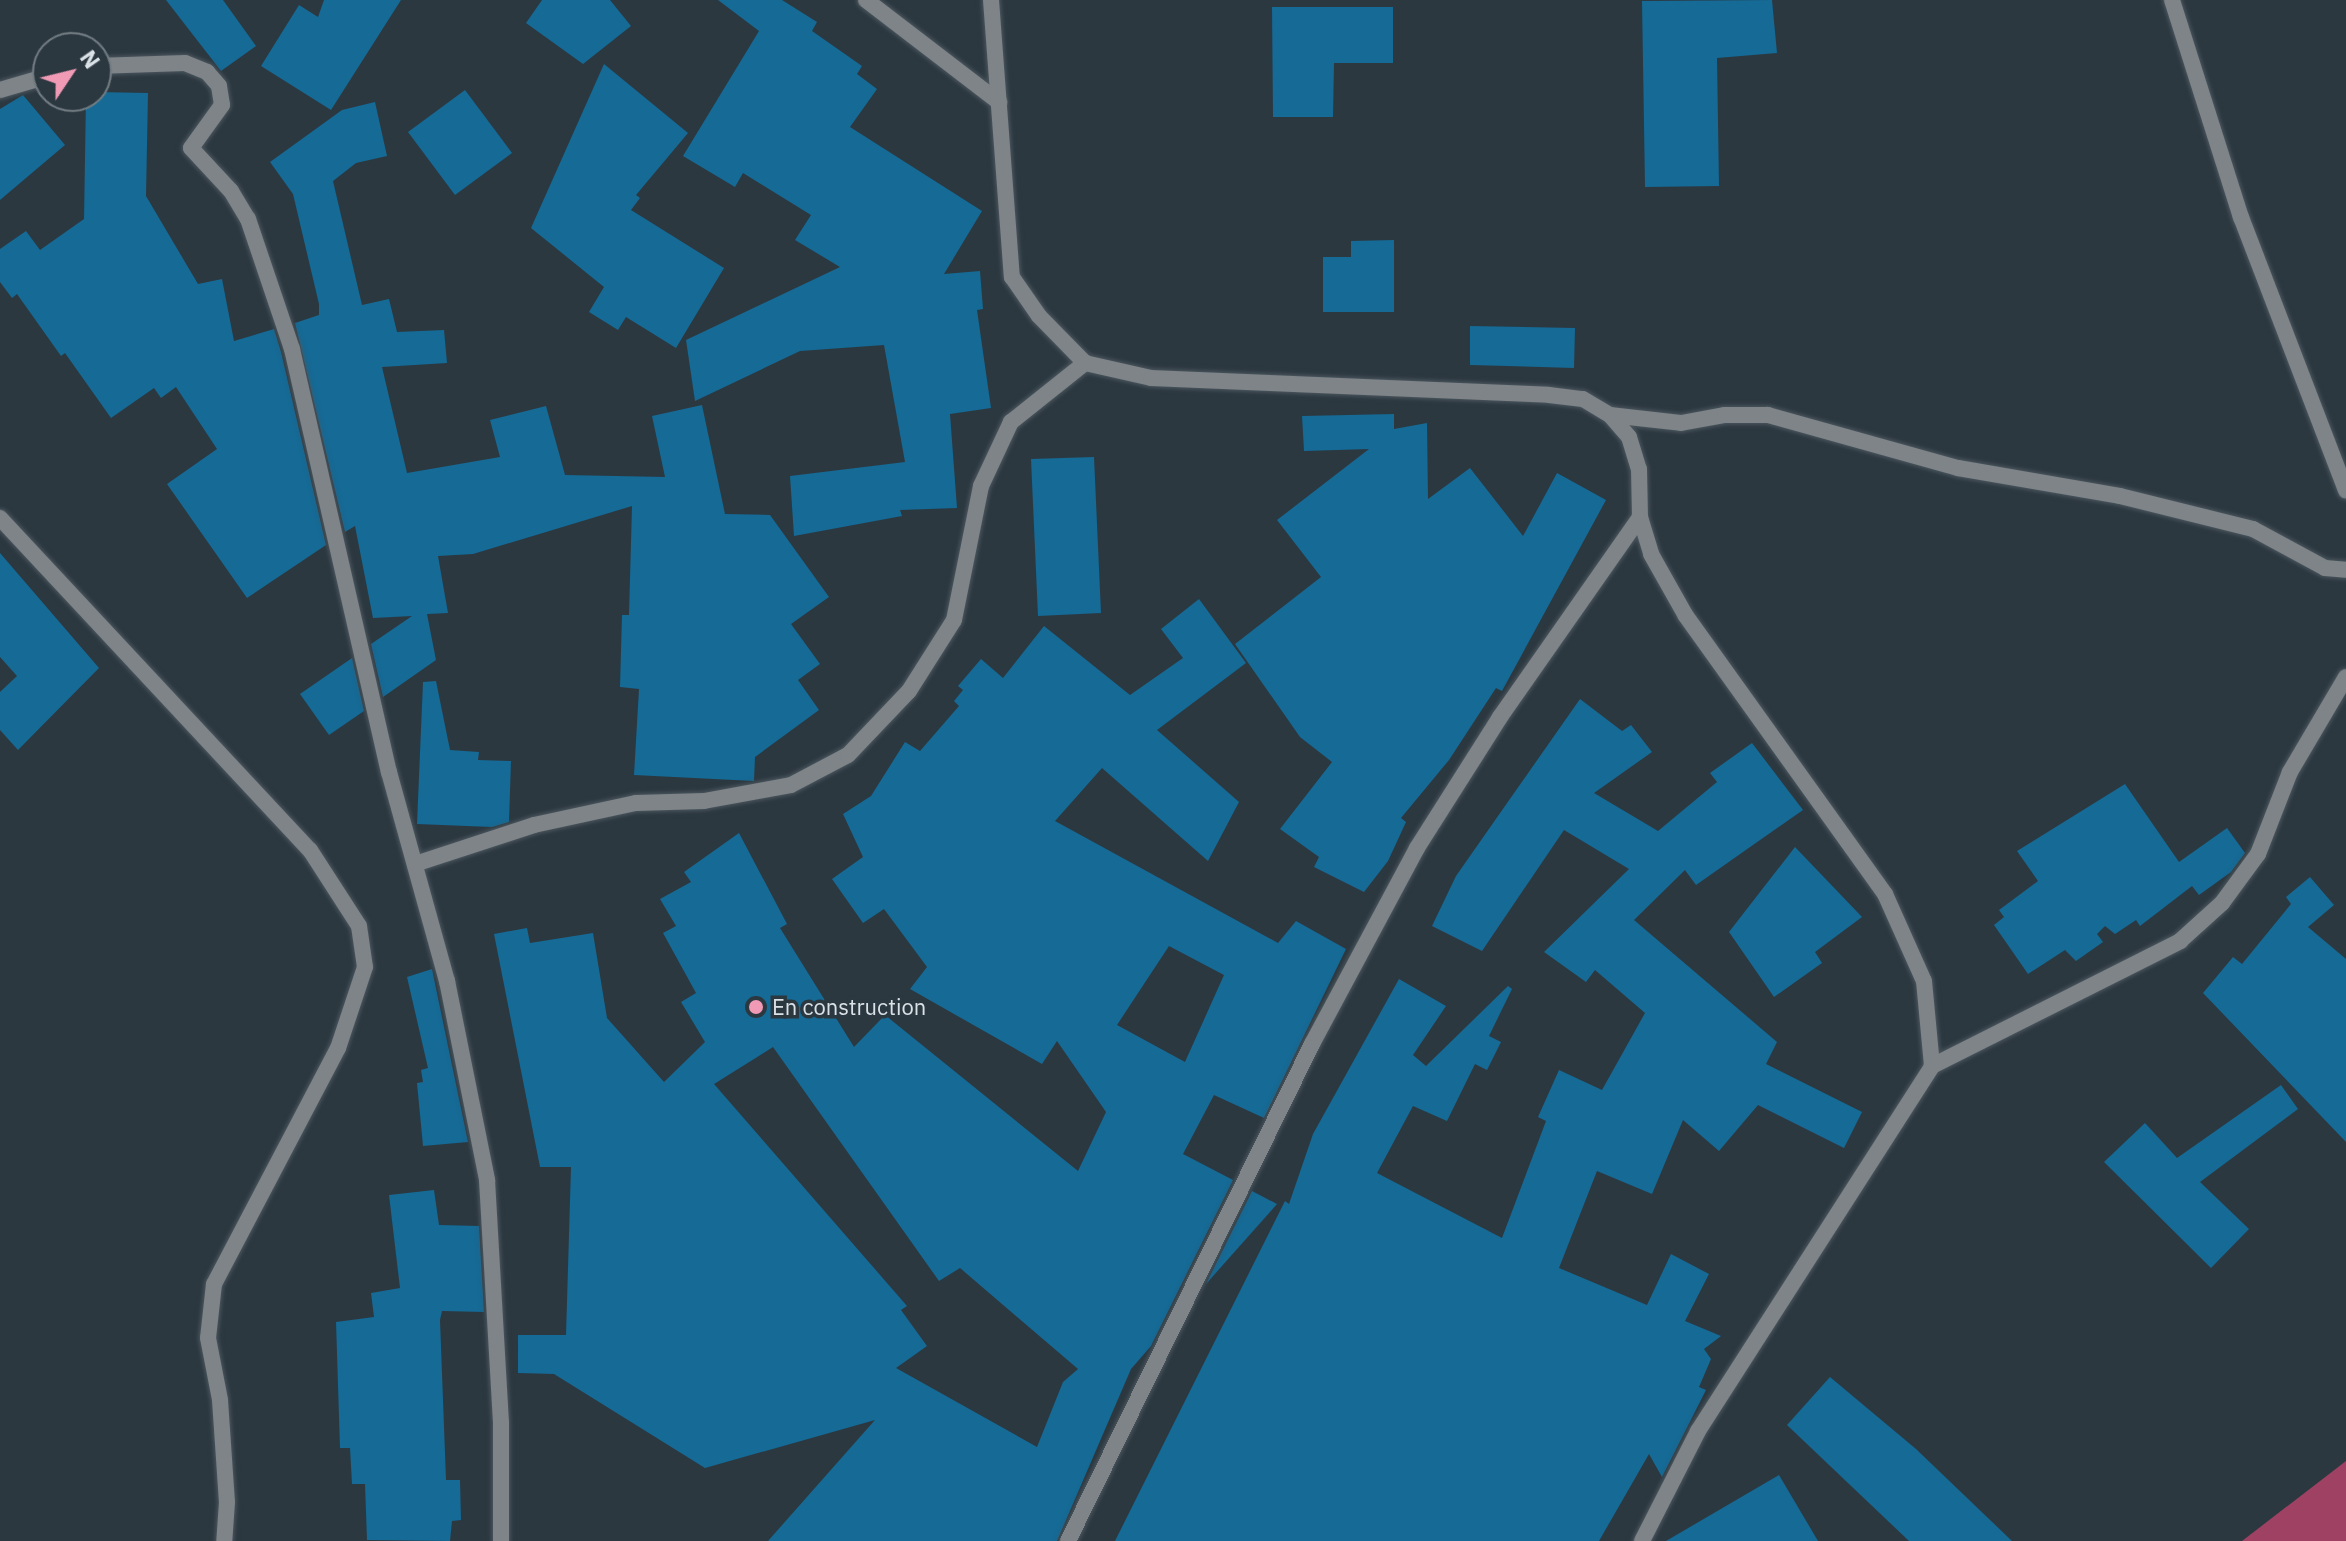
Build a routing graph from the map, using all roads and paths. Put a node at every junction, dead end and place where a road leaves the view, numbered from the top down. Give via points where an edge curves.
1 (866, 0) edge
2 (991, 0) edge
3 (2172, 0) edge
4 (112, 65) edge
5 (32, 81) edge
6 (0, 90) edge
7 (999, 102) junction
8 (1085, 363) junction
9 (1610, 415) junction
10 (2346, 491) edge
11 (1640, 517) junction
12 (0, 518) edge
13 (2346, 570) edge
14 (2346, 677) edge
15 (415, 864) junction
16 (1932, 1066) junction
17 (224, 1541) edge
18 (501, 1541) edge
19 (1068, 1541) edge
20 (1642, 1541) edge

1 - 7 street
2 - 7 street
3 - 10 street via 2241,217
4 - 15 street via 185,63 207,72 219,86 222,105 191,148 231,191 248,219 292,349
5 - 6 street
7 - 8 street via 1012,277 1039,316
8 - 9 street via 1151,378 1549,395 1583,399
8 - 15 street via 1011,422 981,486 954,620 909,691 848,755 791,785 704,801 636,803 534,825
9 - 11 street via 1629,437 1639,469
9 - 13 street via 1681,423 1725,415 1794,421 1958,468 2120,496 2253,529 2325,568
11 - 16 street via 1651,554 1686,616 1885,894 1924,981
11 - 19 street via 1500,717 1417,848 1312,1044
12 - 17 street via 310,850 359,926 365,967 338,1048 214,1284 208,1338 220,1400 227,1502
14 - 16 street via 2290,772 2258,854 2222,903 2180,941
15 - 18 street via 447,981 487,1180 501,1422
16 - 20 street via 1698,1431

